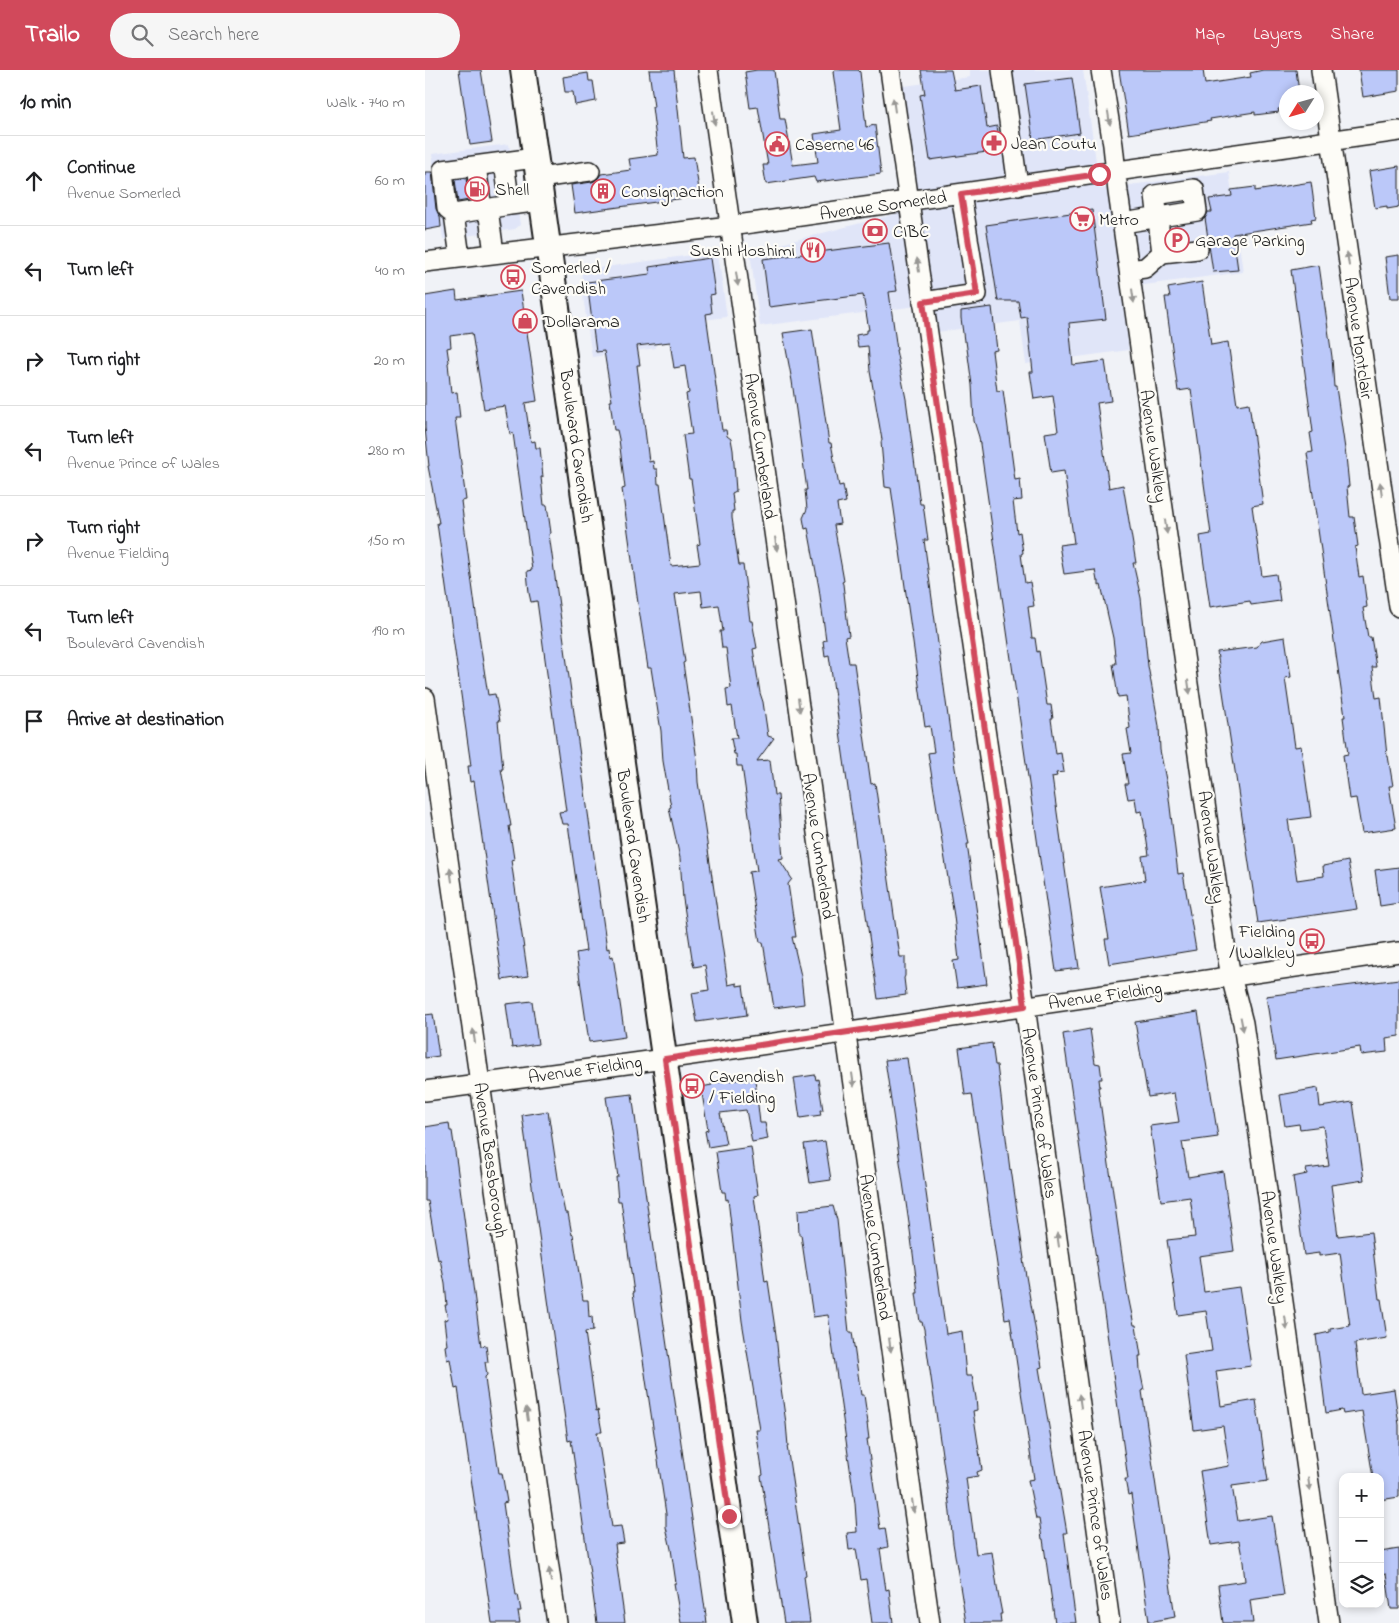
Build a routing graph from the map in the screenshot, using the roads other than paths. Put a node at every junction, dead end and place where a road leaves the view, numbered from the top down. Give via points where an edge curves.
1 (523, 70) edge
2 (708, 70) edge
3 (889, 70) edge
4 (1002, 70) edge
5 (1101, 70) edge
6 (1321, 70) edge
7 (1399, 131) edge
8 (1331, 140) junction
9 (1193, 160) junction
10 (504, 162) junction
11 (476, 166) junction
12 (1152, 166) junction
13 (537, 168) junction
14 (590, 171) dead end
15 (1116, 171) junction
16 (1018, 186) junction
17 (1194, 189) junction
18 (961, 194) junction
19 (1155, 195) junction
20 (542, 201) junction
21 (908, 201) junction
22 (510, 206) junction
23 (485, 209) junction
24 (454, 214) junction
25 (1158, 217) junction
26 (1123, 223) junction
27 (730, 226) junction
28 (549, 248) junction
29 (1198, 249) dead end
30 (494, 253) junction
31 (1162, 253) junction
32 (460, 257) junction
33 (425, 262) edge
34 (1129, 270) junction
35 (923, 302) junction
36 (1399, 607) edge
37 (425, 698) edge
38 (1399, 952) edge
39 (1231, 976) junction
40 (1025, 1006) junction
41 (846, 1032) junction
42 (665, 1059) junction
43 (481, 1084) junction
44 (425, 1092) edge
45 (557, 1623) edge
46 (745, 1623) edge
47 (930, 1623) edge
48 (1110, 1623) edge
49 (1329, 1623) edge

1 - 13 main road, Boulevard Cavendish
2 -> 27 street, Avenue Cumberland
21 -> 3 street, Avenue Prince of Wales
4 - 16 street
5 -> 15 street, Avenue Walkley
6 - 8 street, Avenue Montclair
7 - 8 street, Avenue Somerled
8 - 9 street, Avenue Somerled
36 -> 8 street, Avenue Montclair
9 - 12 street, Avenue Somerled
9 - 17 street via 1197,176
10 - 11 street
10 - 13 street
10 - 22 street
11 - 23 street
11 - 24 street via 443,170 447,208
12 - 15 street, Avenue Somerled
12 - 19 street
13 - 14 street
13 - 20 main road, Boulevard Cavendish
15 - 16 street, Avenue Somerled
15 - 26 street, Avenue Walkley
16 - 18 street, Avenue Somerled
17 - 19 street
17 - 25 street via 1197,210
18 - 21 street, Avenue Somerled
18 - 35 street via 977,294
19 - 25 street
20 - 22 street
20 - 28 main road, Boulevard Cavendish
21 - 27 street, Avenue Somerled
35 -> 21 street, Avenue Prince of Wales
22 - 23 street
23 - 24 street
23 - 30 street
24 - 32 street
25 - 26 street
25 - 31 street
26 - 34 street, Avenue Walkley
27 - 28 street, Avenue Somerled
27 -> 41 street, Avenue Cumberland
28 - 30 street, Avenue Somerled
28 - 42 main road, Boulevard Cavendish
29 - 31 street
30 - 32 street, Avenue Somerled
31 - 34 street via 1145,268
32 - 33 street, Avenue Somerled
34 -> 39 street, Avenue Walkley
35 - 40 street, Avenue Prince of Wales
43 -> 37 street, Avenue Bessborough
38 - 39 street, Avenue Fielding
39 - 40 street, Avenue Fielding
39 -> 49 street, Avenue Walkley via 1243,1023
40 - 41 street, Avenue Fielding
48 -> 40 street, Avenue Prince of Wales
41 - 42 street, Avenue Fielding
41 -> 47 street, Avenue Cumberland
42 - 43 street, Avenue Fielding
42 - 46 main road, Boulevard Cavendish
43 - 44 street, Avenue Fielding
45 -> 43 street, Avenue Bessborough

